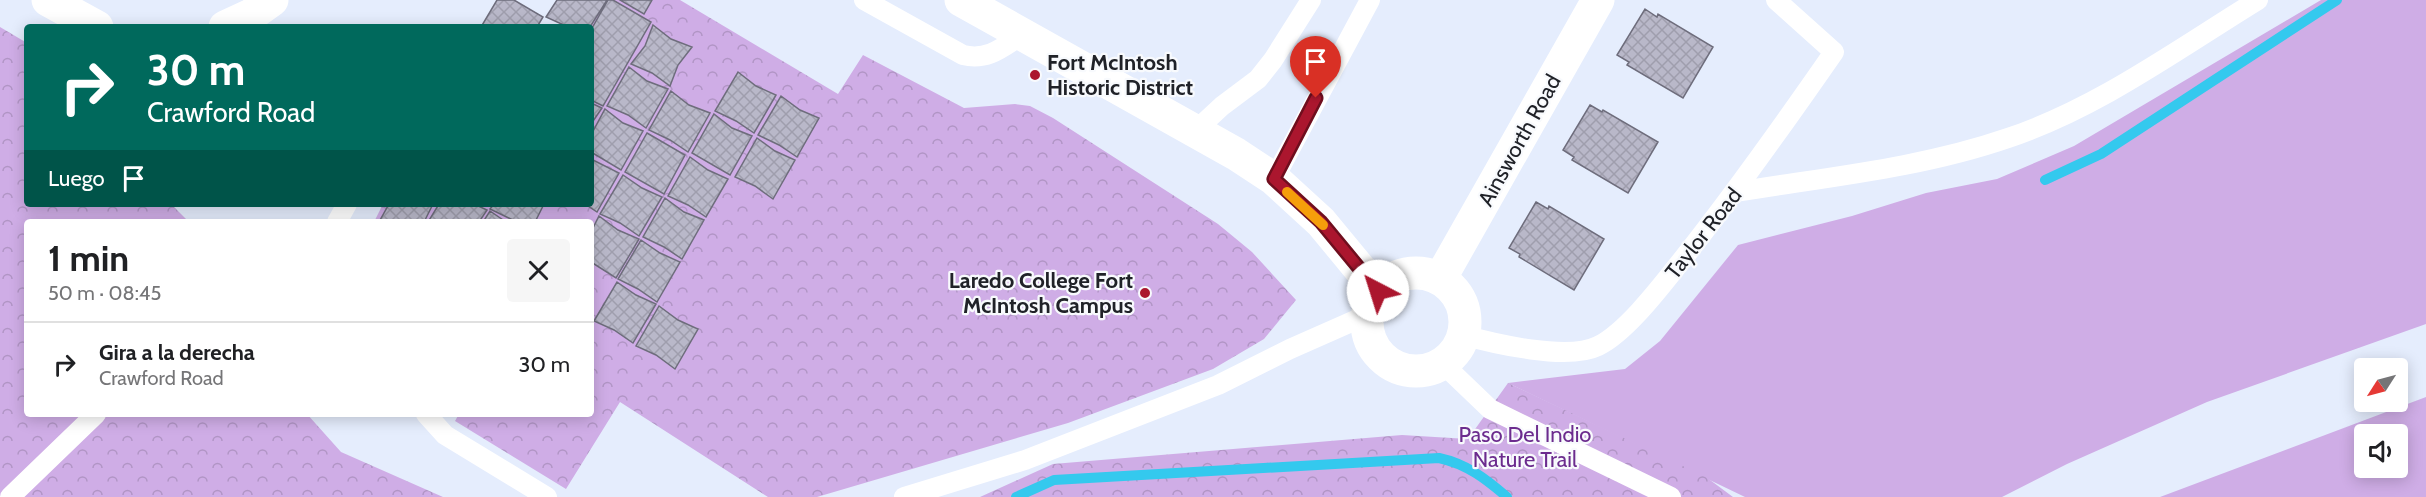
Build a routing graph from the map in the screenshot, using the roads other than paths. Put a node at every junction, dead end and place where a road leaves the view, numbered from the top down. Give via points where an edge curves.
1 (48, 0) edge
2 (272, 0) edge
3 (864, 0) edge
4 (961, 0) edge
5 (1311, 0) edge
6 (1370, 0) edge
7 (1598, 0) edge
8 (2258, 0) edge
9 (1783, 2) edge
10 (92, 24) edge
11 (232, 24) edge
12 (1023, 34) junction
13 (1195, 131) junction
14 (1274, 179) junction
15 (1736, 192) junction
16 (1440, 279) junction
17 (1372, 303) junction
18 (1464, 335) junction
19 (1443, 364) junction
20 (93, 417) edge
21 (429, 417) edge
22 (10, 497) edge
23 (547, 497) edge
24 (904, 497) edge
25 (1671, 497) edge

1 - 10 street
2 - 11 street
3 - 12 lane via 963,55 976,58 992,55
4 - 12 street
5 - 13 lane via 1258,79
6 - 14 lane
7 - 16 street, Ainsworth Road
8 - 15 lane via 2107,93 2008,138 1877,169
9 - 15 lane, Taylor Road via 1834,52
12 - 13 street
13 - 14 street
14 - 17 street via 1321,222
15 - 18 lane, Taylor Road via 1656,292 1599,346 1576,351 1516,348
16 - 17 street via 1427,274 1400,275 1388,282
16 - 18 street via 1461,303 1466,319
17 - 19 street via 1367,331 1383,359 1412,372 1428,371
17 - 24 lane via 1208,389 1025,460
18 - 19 street
19 - 25 lane via 1490,408
20 - 22 lane
21 - 23 lane via 445,435

